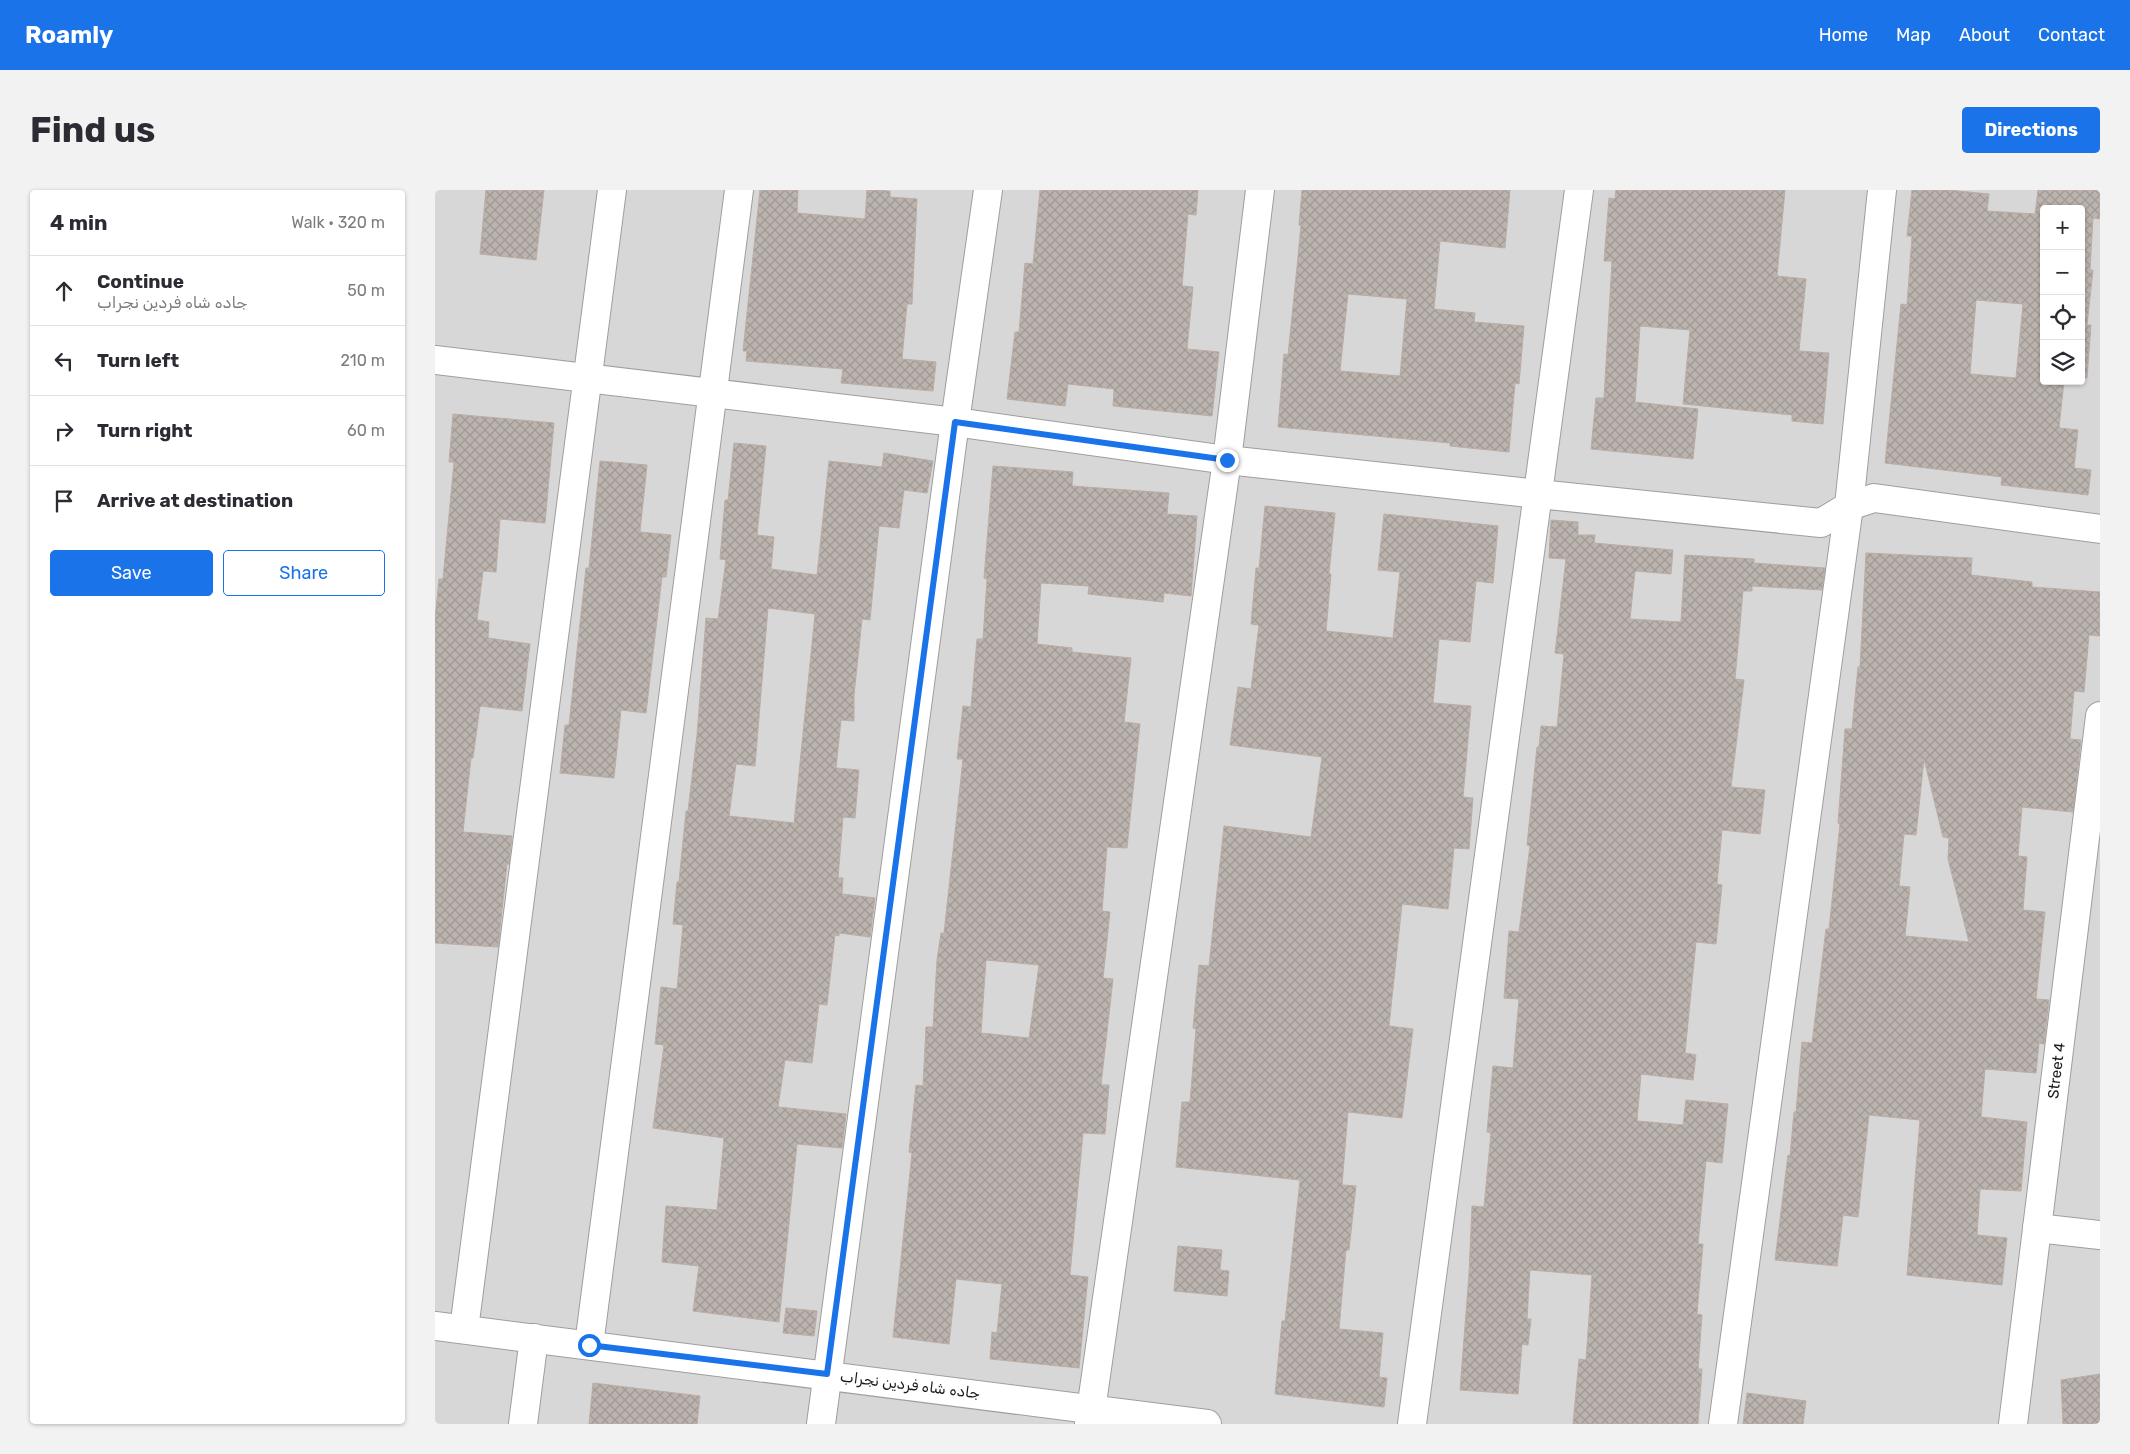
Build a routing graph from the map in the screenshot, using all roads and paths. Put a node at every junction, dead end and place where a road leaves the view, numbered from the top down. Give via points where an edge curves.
1 (612, 190) edge
2 (739, 190) edge
3 (988, 190) edge
4 (1260, 190) edge
5 (1579, 190) edge
6 (1881, 190) edge
7 (435, 360) edge
8 (588, 379) junction
9 (713, 394) junction
10 (955, 422) junction
11 (1227, 460) junction
12 (1538, 494) junction
13 (1849, 506) junction
14 (2100, 529) edge
15 (2100, 716) edge
16 (2037, 1228) junction
17 (2100, 1235) edge
18 (435, 1326) edge
19 (464, 1329) junction
20 (534, 1338) junction
21 (589, 1345) junction
22 (827, 1374) junction
23 (1090, 1416) edge
24 (523, 1424) edge
25 (821, 1424) edge
26 (1207, 1424) edge
27 (1411, 1424) edge
28 (1723, 1424) edge
29 (2013, 1424) edge

1 - 8 street
2 - 9 street
3 - 10 street
4 - 11 street
5 - 12 street
6 - 13 street
7 - 8 street
8 - 9 street
8 - 19 street
9 - 10 street
9 - 21 street
10 - 11 street
10 - 22 street
11 - 12 street
11 - 23 street
12 - 13 street via 1821,523
12 - 27 street
13 - 14 street via 1874,498
13 - 28 street
15 - 16 street, Street 4
16 - 17 street
16 - 29 street, Street 4
18 - 19 street, جاده شاه فردین نجراب
19 - 20 street, جاده شاه فردین نجراب
20 - 21 street, جاده شاه فردین نجراب
20 - 24 street
21 - 22 street, جاده شاه فردین نجراب
22 - 23 street, جاده شاه فردین نجراب
22 - 25 street
23 - 26 street, جاده شاه فردین نجراب

